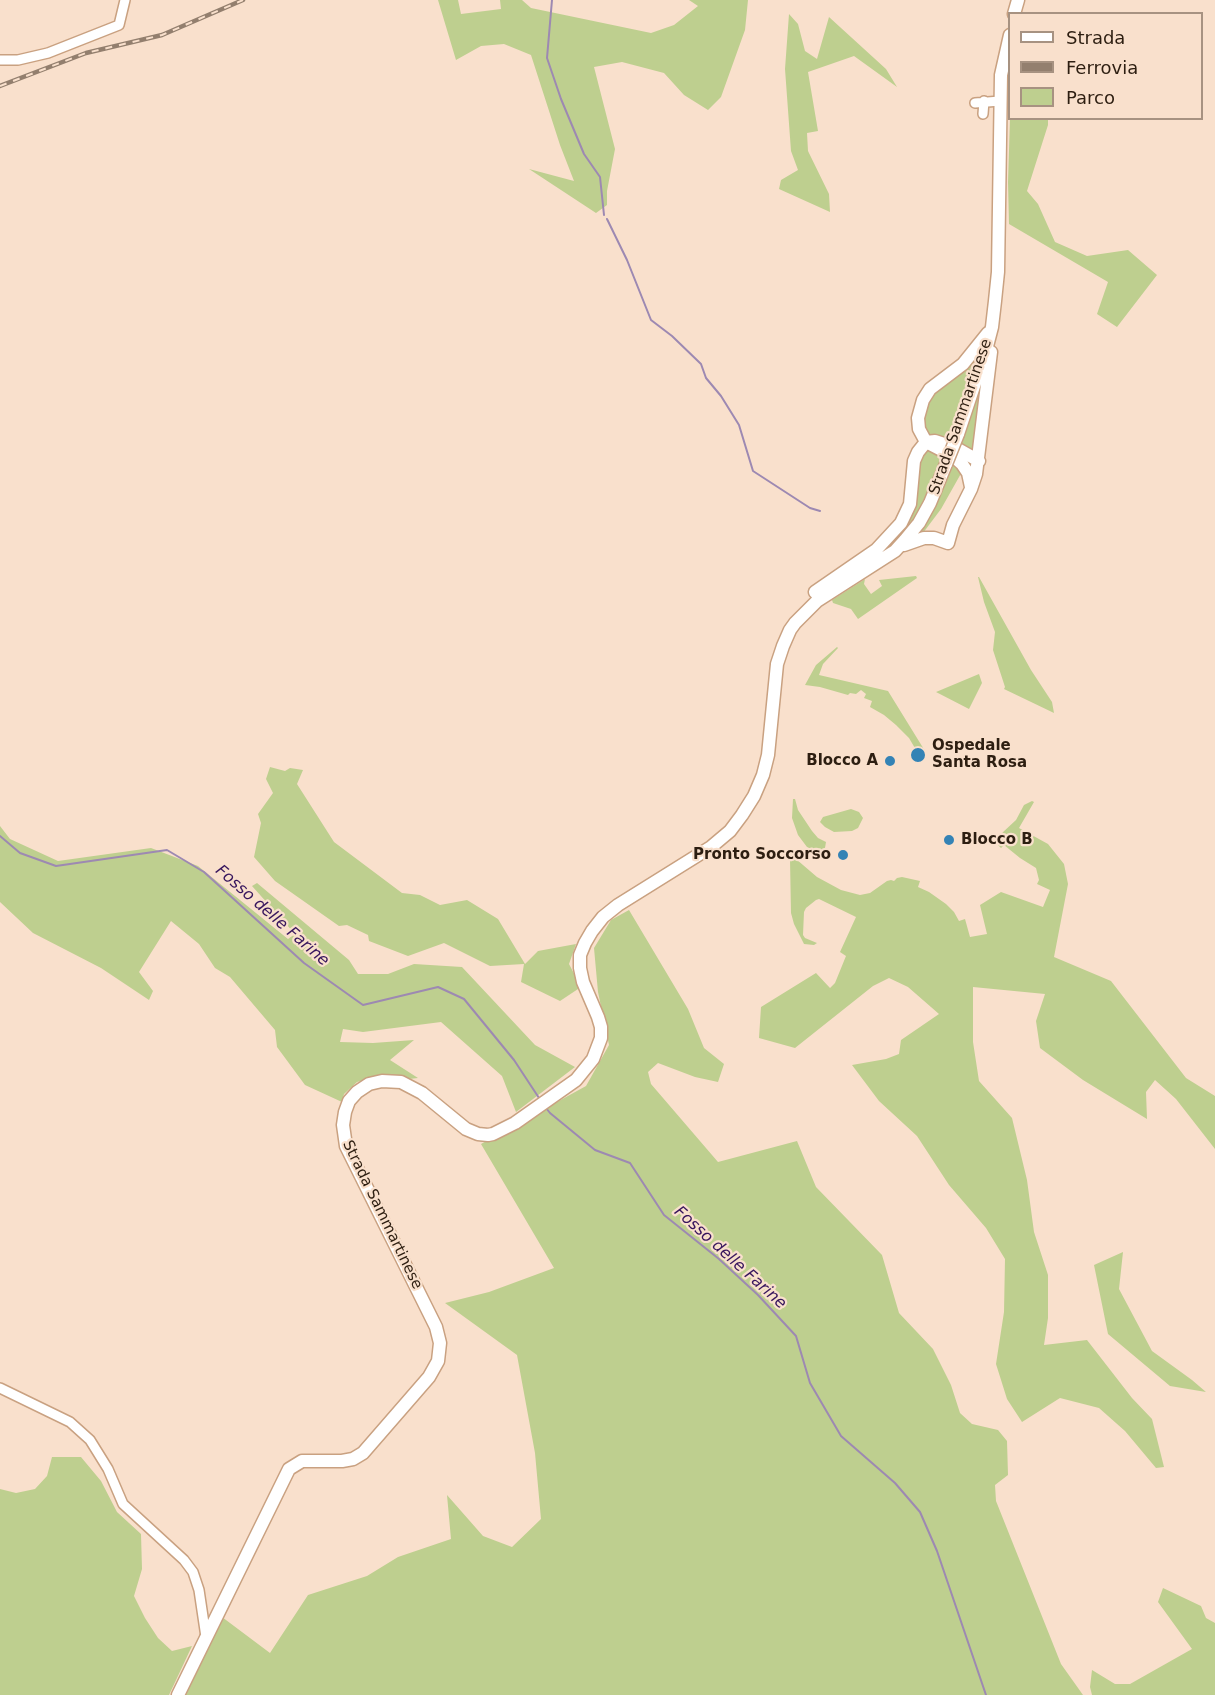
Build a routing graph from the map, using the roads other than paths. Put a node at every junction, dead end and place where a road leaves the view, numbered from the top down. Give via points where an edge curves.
1 (125, 0) edge
2 (1008, 44) edge
3 (0, 60) edge
4 (1000, 101) junction
5 (983, 114) dead end
6 (992, 327) junction
7 (926, 442) junction
8 (947, 459) junction
9 (978, 461) junction
10 (971, 489) junction
11 (894, 551) junction
12 (795, 623) junction
13 (0, 1388) edge
14 (206, 1637) junction
15 (178, 1695) edge

1 - 3 street via 119,25 48,53
2 - 4 main road, Strada Sammartinese
4 - 5 street via 979,102
4 - 6 main road, Strada Sammartinese via 998,273
6 - 7 main road via 963,364 925,396 918,418
6 - 8 main road, Strada Sammartinese, bridge
6 - 9 main road
7 - 8 main road
7 - 9 main road via 956,448
7 - 12 main road via 915,456 910,504 901,523 876,550 809,598
8 - 9 main road
8 - 10 main road via 958,460 965,468
8 - 11 main road, Strada Sammartinese via 925,513
9 - 10 main road
10 - 11 main road via 948,543 924,538
11 - 12 main road, Strada Sammartinese via 817,601
12 - 14 main road, Strada Sammartinese via 777,664 763,775 742,815 711,847 603,917 585,944 580,955 581,975 598,1017 601,1038 593,1059 576,1080 493,1134 472,1132 460,1126 422,1093 395,1080 369,1084 349,1101 343,1125 346,1146 436,1327 438,1361 429,1377 363,1453 342,1461 306,1460 289,1469
13 - 14 street via 70,1422 90,1440 123,1504 193,1572
14 - 15 main road, Strada Sammartinese

